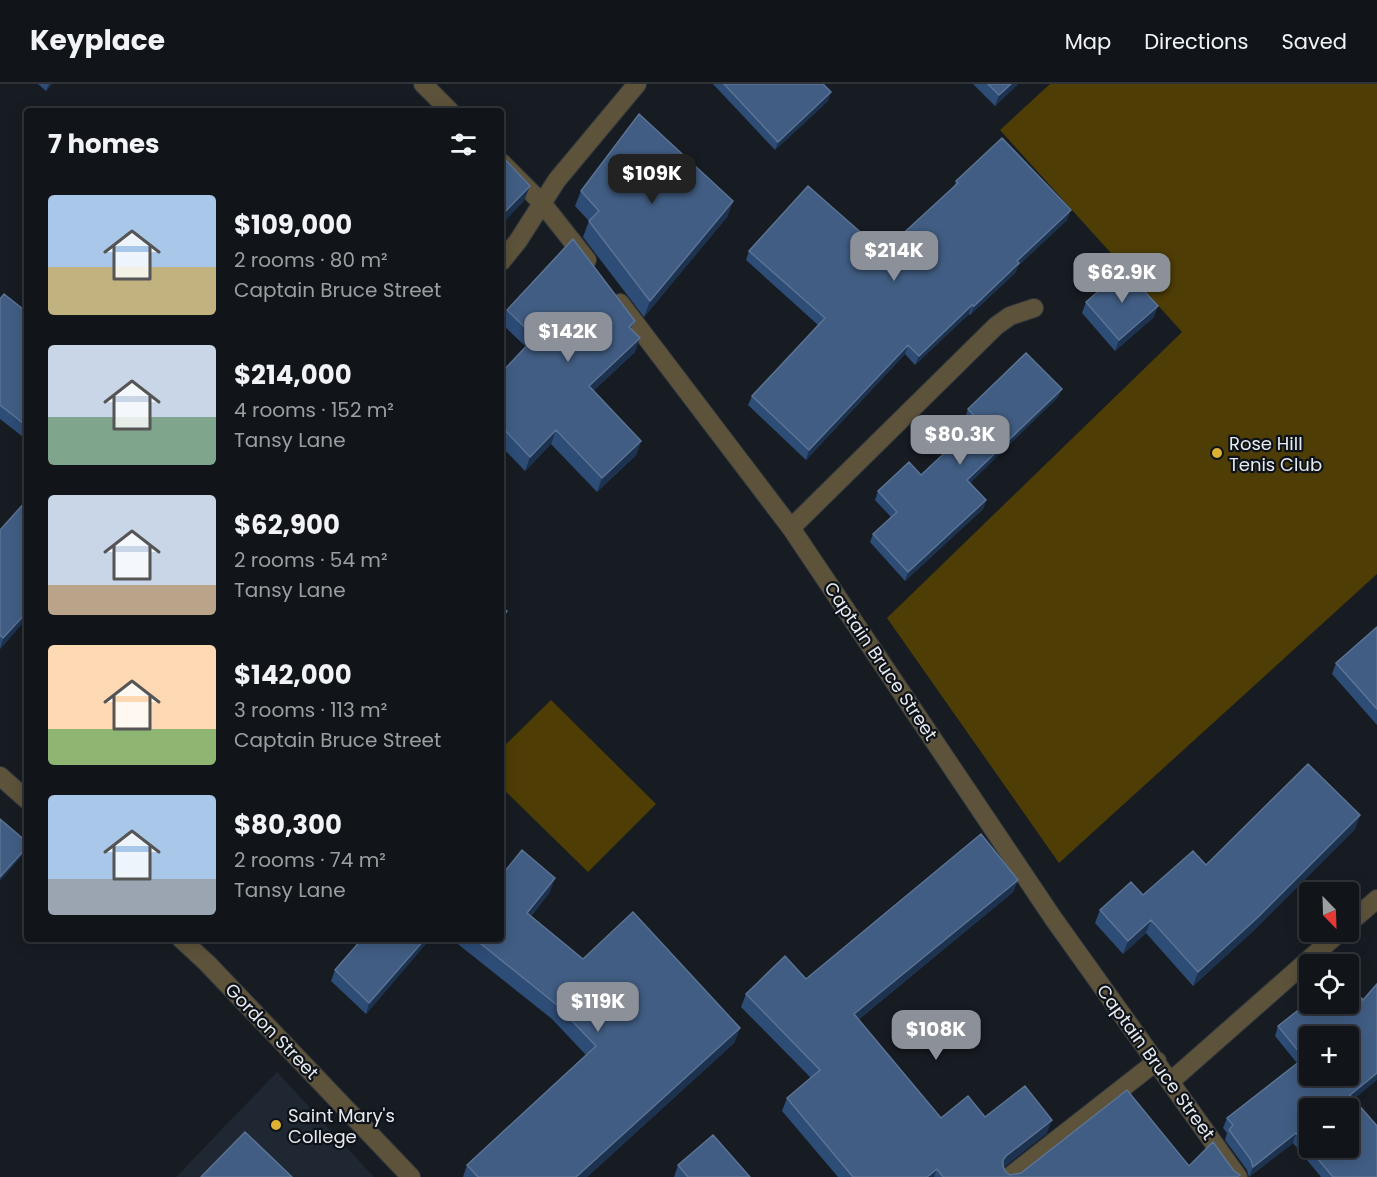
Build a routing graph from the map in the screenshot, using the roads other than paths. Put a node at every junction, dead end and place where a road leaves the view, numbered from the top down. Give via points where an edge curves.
1 (423, 84) edge
2 (637, 84) edge
3 (447, 108) edge
4 (504, 165) edge
5 (542, 203) junction
6 (504, 258) edge
7 (595, 271) edge
8 (610, 290) edge
9 (1034, 308) dead end
10 (791, 528) junction
11 (0, 776) edge
12 (24, 797) edge
13 (1377, 899) edge
14 (1359, 915) edge
15 (184, 942) edge
16 (1329, 942) edge
17 (1157, 1062) junction
18 (1171, 1081) junction
19 (411, 1177) edge
20 (1010, 1177) edge
21 (1238, 1177) edge

1 - 3 street
2 - 5 street
4 - 5 street
5 - 6 street
5 - 7 street
8 - 10 street, Captain Bruce Street
9 - 10 street via 1010,316 996,326
10 - 17 street, Captain Bruce Street via 1053,918
11 - 12 street
13 - 14 street
15 - 19 street, Gordon Street
16 - 18 street
17 - 18 street, Captain Bruce Street
17 - 20 street
18 - 21 street, Captain Bruce Street

